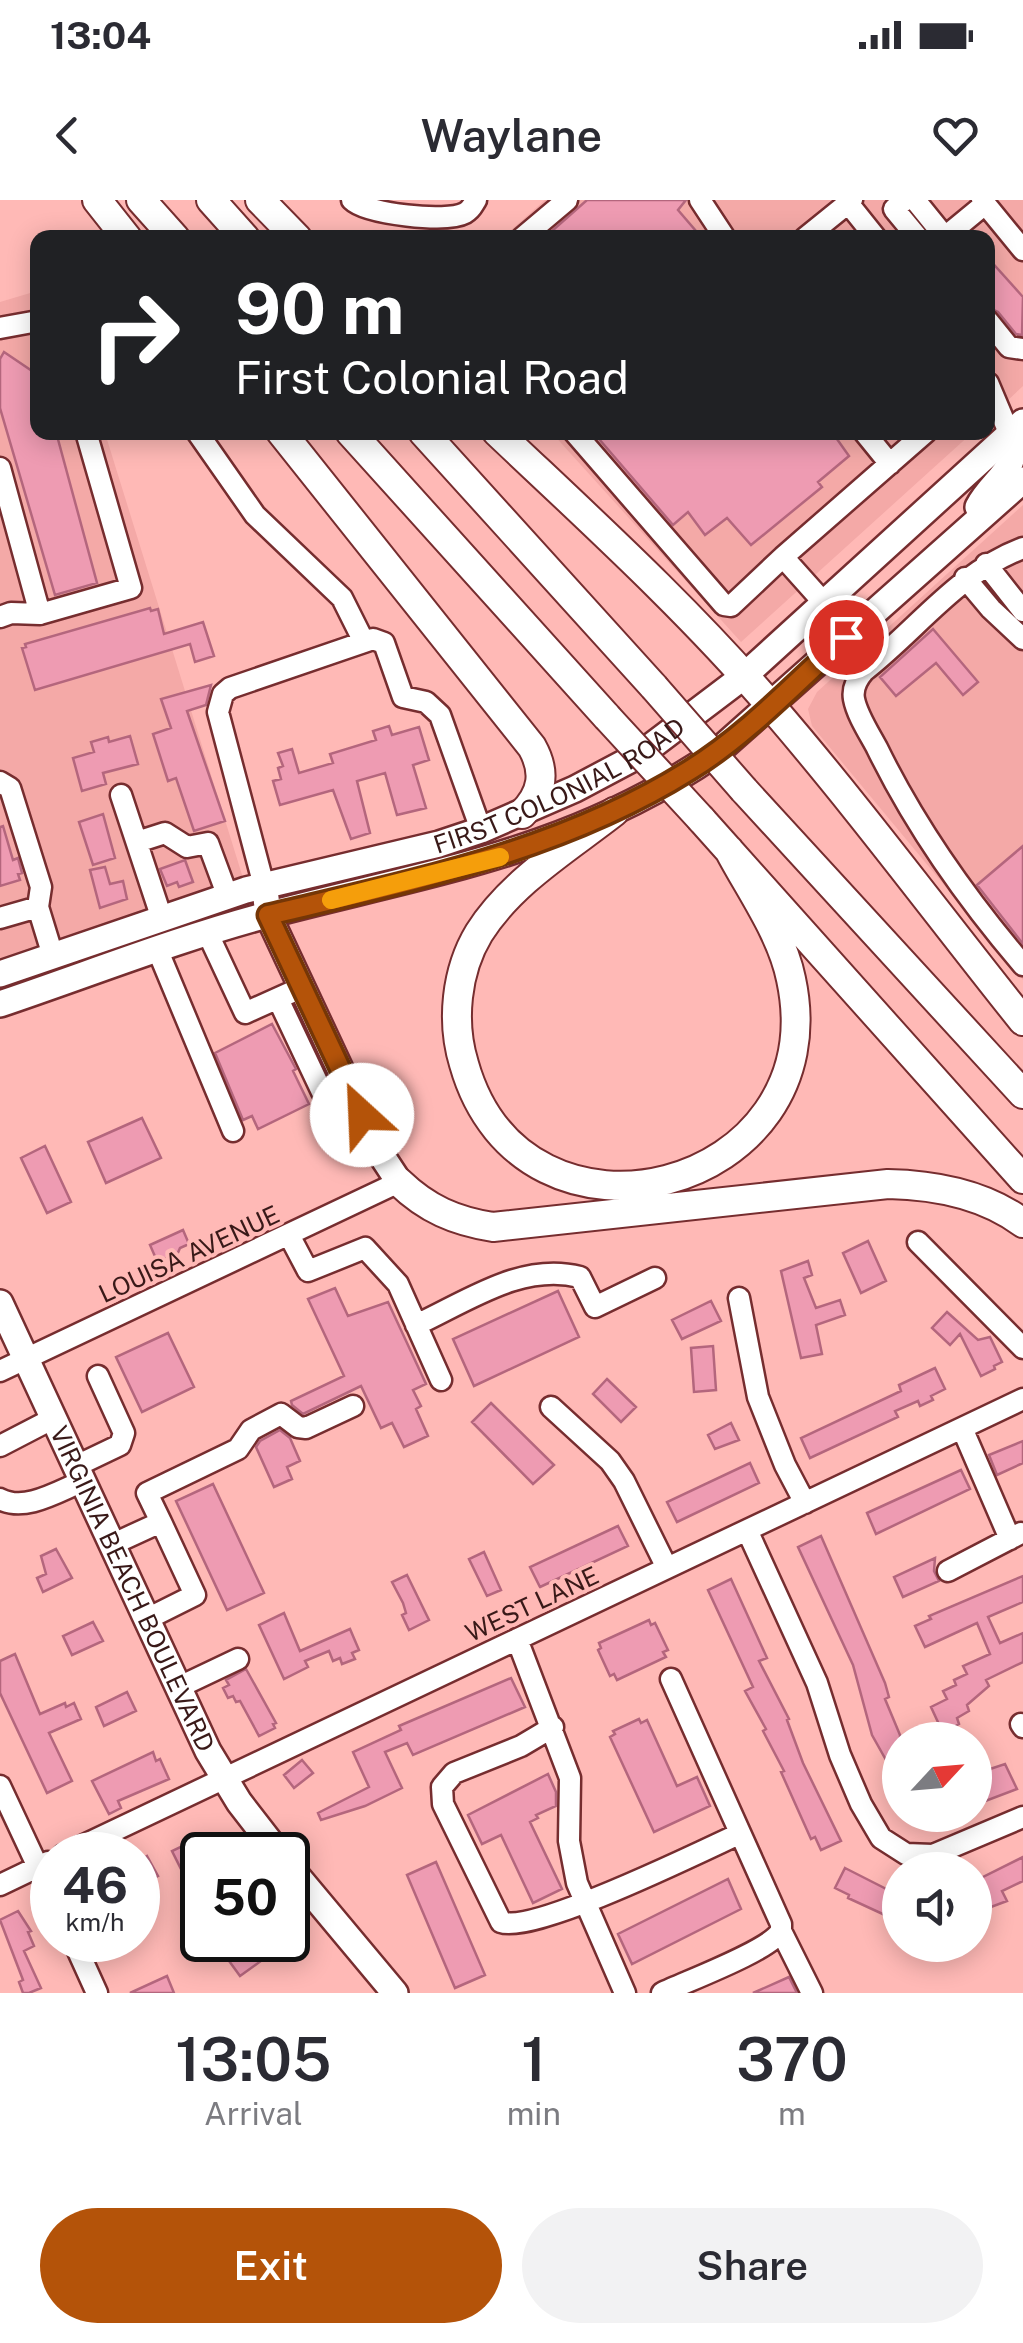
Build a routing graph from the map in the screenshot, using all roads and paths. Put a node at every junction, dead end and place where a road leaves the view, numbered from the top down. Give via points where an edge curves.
1 (98, 200) edge
2 (141, 200) edge
3 (211, 200) edge
4 (260, 200) edge
5 (352, 200) edge
6 (476, 200) edge
7 (566, 200) edge
8 (700, 200) edge
9 (916, 200) edge
10 (850, 202) edge
11 (984, 202) edge
12 (899, 204) edge
13 (121, 230) edge
14 (167, 230) edge
15 (238, 230) edge
16 (289, 230) edge
17 (531, 230) edge
18 (720, 230) edge
19 (815, 230) edge
20 (870, 230) edge
21 (914, 230) edge
22 (940, 230) edge
23 (952, 230) edge
24 (1023, 250) edge
25 (30, 323) edge
26 (0, 328) edge
27 (995, 330) edge
28 (1023, 349) edge
29 (995, 393) edge
30 (1017, 428) edge
31 (88, 440) edge
32 (202, 440) edge
33 (286, 440) edge
34 (357, 440) edge
35 (430, 440) edge
36 (506, 440) edge
37 (581, 440) edge
38 (870, 440) edge
39 (917, 440) edge
40 (890, 464) junction
41 (0, 468) edge
42 (1023, 480) edge
43 (964, 534) junction
44 (1022, 549) edge
45 (784, 557) junction
46 (986, 564) junction
47 (965, 578) junction
48 (825, 604) junction
49 (1023, 611) edge
50 (40, 614) junction
51 (0, 616) edge
52 (1023, 639) edge
53 (364, 642) junction
54 (744, 676) junction
55 (770, 705) junction
56 (0, 782) edge
57 (122, 796) dead end
58 (614, 812) junction
59 (522, 814) junction
60 (481, 830) junction
61 (137, 842) junction
62 (729, 850) junction
63 (264, 886) junction
64 (228, 896) junction
65 (38, 906) junction
66 (268, 915) junction
67 (0, 918) edge
68 (162, 919) junction
69 (208, 934) junction
70 (158, 951) junction
71 (53, 956) junction
72 (1023, 965) edge
73 (0, 974) edge
74 (302, 987) junction
75 (278, 999) junction
76 (0, 1004) edge
77 (1023, 1021) edge
78 (347, 1080) junction
79 (1023, 1094) edge
80 (233, 1131) dead end
81 (1023, 1178) edge
82 (399, 1182) junction
83 (1023, 1223) edge
84 (289, 1235) junction
85 (918, 1242) dead end
86 (655, 1278) dead end
87 (739, 1298) dead end
88 (1, 1308) edge
89 (416, 1325) junction
90 (1023, 1348) edge
91 (24, 1360) junction
92 (0, 1371) edge
93 (98, 1376) dead end
94 (441, 1380) dead end
95 (1021, 1404) edge
96 (353, 1406) dead end
97 (552, 1406) dead end
98 (52, 1419) junction
99 (962, 1428) junction
100 (0, 1446) edge
101 (78, 1475) junction
102 (0, 1499) edge
103 (805, 1503) junction
104 (161, 1522) junction
105 (747, 1530) junction
106 (1017, 1536) edge
107 (111, 1545) junction
108 (668, 1568) junction
109 (948, 1571) dead end
110 (146, 1620) junction
111 (517, 1639) junction
112 (238, 1658) dead end
113 (671, 1678) dead end
114 (178, 1688) junction
115 (552, 1728) junction
116 (223, 1777) junction
117 (0, 1786) edge
118 (1023, 1816) edge
119 (109, 1832) edge
120 (263, 1832) edge
121 (739, 1834) junction
122 (30, 1836) edge
123 (30, 1871) edge
124 (0, 1885) edge
125 (310, 1891) edge
126 (585, 1902) junction
127 (782, 1931) junction
128 (83, 1962) edge
129 (98, 1993) edge
130 (394, 1993) edge
131 (625, 1993) edge
132 (662, 1993) edge
133 (812, 1993) edge

1 - 13 highway
2 - 14 highway
3 - 15 highway
4 - 16 highway
5 - 6 street via 364,210 458,216
7 - 17 street
8 - 18 street
9 - 22 street
10 - 19 street
10 - 20 street
11 - 23 street
11 - 24 street
12 - 21 street
25 - 26 street
27 - 28 street via 1008,346
29 - 30 street
30 - 43 main road via 1013,461 988,489
30 - 48 main road, FIRST COLONIAL ROAD
31 - 50 street via 132,588
32 - 53 street via 254,515 342,598
33 - 59 highway via 532,746 542,783
34 - 62 highway, bridge
35 - 79 highway, bridge
36 - 54 highway
37 - 45 street via 724,605 731,606
38 - 40 street
39 - 40 street
40 - 45 street
41 - 50 street
42 - 43 main road, FIRST COLONIAL ROAD
43 - 55 main road, FIRST COLONIAL ROAD
44 - 46 street
45 - 48 street
46 - 47 street
46 - 49 street
47 - 52 street
47 - 72 street via 864,671 854,702 943,864
48 - 54 main road, FIRST COLONIAL ROAD
50 - 51 street
53 - 60 street via 384,643 403,697 426,702 440,715
53 - 63 street via 230,688 219,703
54 - 55 highway
54 - 59 main road, FIRST COLONIAL ROAD via 641,754
55 - 58 main road, FIRST COLONIAL ROAD via 692,770
55 - 77 highway
56 - 65 street via 10,788 41,887
57 - 61 street
58 - 62 highway via 499,907 473,944 458,1000 460,1052 478,1100 518,1147 571,1178 631,1187 690,1174 733,1148 776,1094 795,1024 791,976
58 - 66 main road, FIRST COLONIAL ROAD via 498,858
59 - 60 main road, FIRST COLONIAL ROAD
60 - 63 main road, FIRST COLONIAL ROAD
61 - 64 street via 165,833 187,846 208,843
61 - 68 street
62 - 81 highway
63 - 64 main road, FIRST COLONIAL ROAD
63 - 66 main road
64 - 68 main road, FIRST COLONIAL ROAD
65 - 67 street
65 - 71 street
66 - 69 main road, FIRST COLONIAL ROAD
66 - 74 main road
68 - 71 main road, FIRST COLONIAL ROAD
69 - 70 main road, FIRST COLONIAL ROAD
69 - 75 street via 245,1014
70 - 76 main road, FIRST COLONIAL ROAD
70 - 80 street
71 - 73 main road, FIRST COLONIAL ROAD
74 - 75 street
74 - 78 main road
75 - 78 street via 322,1092
78 - 82 main road
82 - 83 highway via 446,1216 492,1227 888,1184 958,1193
82 - 84 street, LOUISA AVENUE
84 - 89 street via 308,1271 366,1248 398,1284
84 - 91 street, LOUISA AVENUE
85 - 90 street
86 - 89 street via 595,1307 580,1278 528,1274
87 - 103 street via 758,1397
88 - 91 main road, VIRGINIA BEACH BOULEVARD
89 - 94 street
91 - 92 street, LOUISA AVENUE
91 - 98 main road, VIRGINIA BEACH BOULEVARD
93 - 101 street via 124,1432 120,1445
95 - 99 street, WEST LANE
96 - 104 street via 306,1428 281,1414 251,1430 238,1449 147,1493
97 - 108 street via 617,1471
98 - 100 street
98 - 101 main road, VIRGINIA BEACH BOULEVARD
99 - 103 street, WEST LANE
99 - 106 street
101 - 102 street via 29,1503
101 - 107 main road, VIRGINIA BEACH BOULEVARD
103 - 105 street, WEST LANE
104 - 107 street
104 - 110 street via 195,1595
105 - 108 street, WEST LANE
105 - 118 street via 881,1838 906,1854 933,1855
106 - 109 street
107 - 110 main road, VIRGINIA BEACH BOULEVARD
108 - 111 street, WEST LANE
110 - 114 main road, VIRGINIA BEACH BOULEVARD
111 - 115 street
111 - 116 street, WEST LANE
112 - 114 street
113 - 121 street
114 - 116 main road, VIRGINIA BEACH BOULEVARD
115 - 126 street via 570,1778 571,1862
115 - 126 street via 454,1773 441,1796 501,1922 515,1924
116 - 119 street, WEST LANE
116 - 120 main road, VIRGINIA BEACH BOULEVARD
117 - 122 street
121 - 126 street
121 - 127 street
123 - 124 street
125 - 130 main road
126 - 131 street
127 - 132 street
127 - 133 street
128 - 129 street

